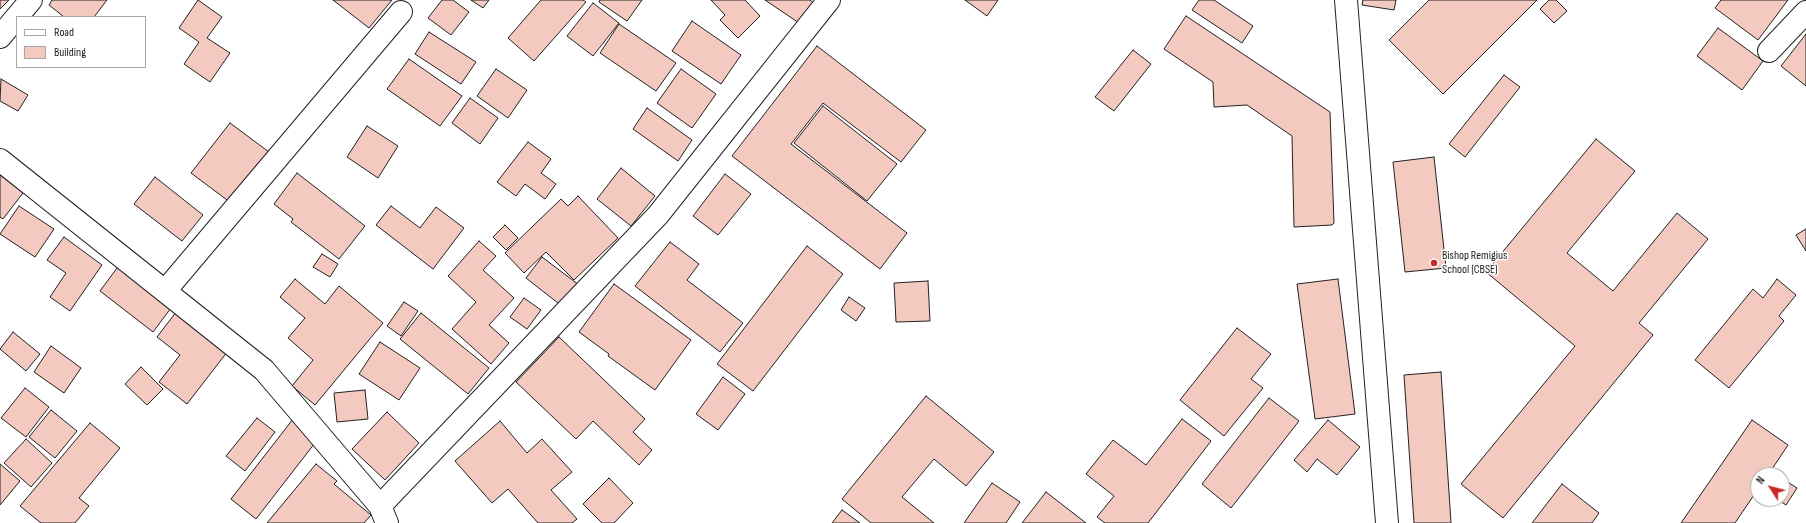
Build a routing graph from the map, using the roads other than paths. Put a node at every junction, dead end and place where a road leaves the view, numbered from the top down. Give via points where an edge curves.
1 (31, 0) edge
2 (829, 0) edge
3 (1346, 0) edge
4 (401, 12) dead end
5 (1806, 12) edge
6 (18, 16) edge
7 (16, 18) edge
8 (0, 37) edge
9 (1769, 51) dead end
10 (0, 160) edge
11 (165, 291) junction
12 (384, 515) edge
13 (1388, 523) edge

1 - 6 street
2 - 12 street via 658,215
3 - 13 street
4 - 11 street
5 - 9 street
7 - 8 street
10 - 11 street
11 - 12 street via 264,370

